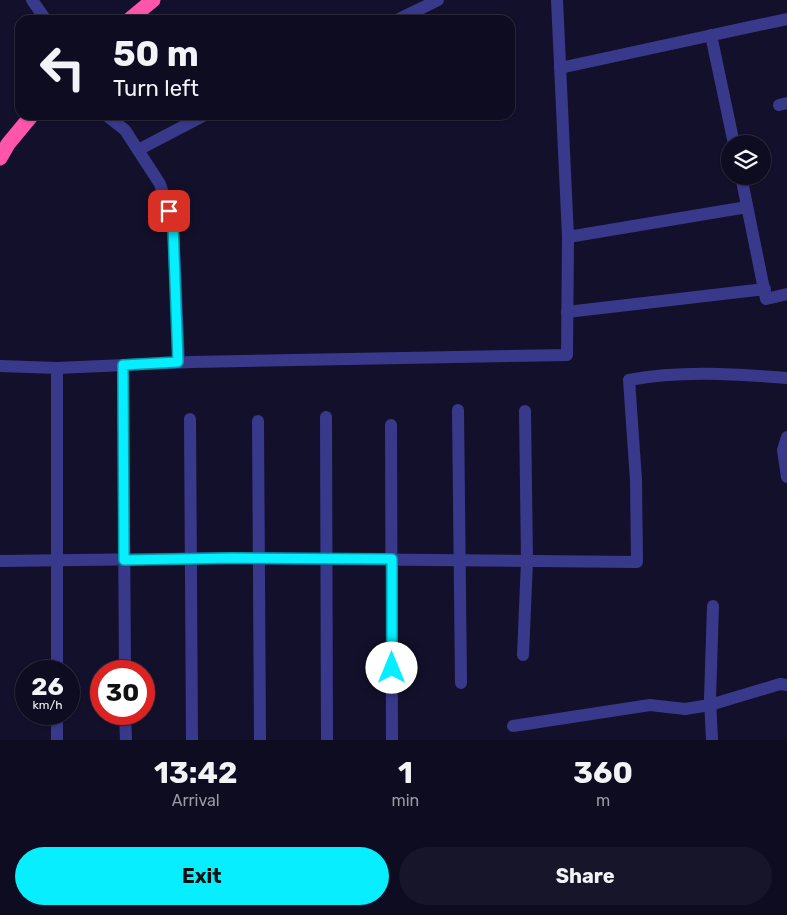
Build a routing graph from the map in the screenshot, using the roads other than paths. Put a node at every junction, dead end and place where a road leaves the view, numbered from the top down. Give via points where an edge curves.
1 (32, 0) edge
2 (153, 0) edge
3 (438, 0) edge
4 (557, 0) edge
5 (42, 15) edge
6 (135, 15) edge
7 (407, 15) edge
8 (787, 19) edge
9 (711, 35) junction
10 (560, 68) junction
11 (28, 120) edge
12 (112, 120) edge
13 (195, 120) edge
14 (732, 135) edge
15 (138, 150) junction
16 (0, 158) edge
17 (743, 185) edge
18 (747, 207) junction
19 (568, 237) junction
20 (765, 289) junction
21 (787, 294) edge
22 (567, 312) junction
23 (178, 362) junction
24 (123, 365) junction
25 (0, 366) edge
26 (57, 368) junction
27 (787, 378) edge
28 (458, 410) dead end
29 (525, 411) dead end
30 (326, 418) dead end
31 (190, 419) dead end
32 (258, 422) dead end
33 (391, 425) dead end
34 (787, 437) edge
35 (787, 477) edge
36 (259, 558) junction
37 (191, 559) junction
38 (326, 559) junction
39 (392, 559) junction
40 (57, 560) junction
41 (124, 560) junction
42 (460, 560) junction
43 (0, 561) edge
44 (528, 561) junction
45 (713, 606) dead end
46 (523, 655) dead end
47 (57, 660) edge
48 (125, 660) edge
49 (461, 683) dead end
50 (787, 685) edge
51 (710, 705) junction
52 (57, 725) edge
53 (125, 725) edge
54 (513, 726) dead end
55 (57, 740) edge
56 (126, 740) edge
57 (192, 740) edge
58 (260, 740) edge
59 (327, 740) edge
60 (392, 740) edge
61 (712, 740) edge

1 - 5 street
2 - 6 highway
3 - 7 street
4 - 10 street
8 - 9 street
9 - 10 street
9 - 14 street
10 - 19 street
11 - 16 highway
12 - 15 street via 125,130
13 - 15 street
15 - 23 street via 160,184 173,225
17 - 18 street
18 - 19 street
18 - 20 street
19 - 22 street
20 - 21 street via 766,298
20 - 22 street
22 - 23 street via 567,355
23 - 24 street
24 - 26 street
24 - 41 street
25 - 26 street
26 - 40 street
27 - 44 street via 657,374 629,380 636,480 637,562
28 - 42 street
29 - 44 street
30 - 38 street
31 - 37 street
32 - 36 street
33 - 39 street
34 - 35 street via 783,450
36 - 37 street
36 - 38 street
36 - 58 street
37 - 41 street
37 - 57 street
38 - 39 street
38 - 59 street
39 - 42 street
39 - 60 street
40 - 41 street
40 - 43 street
40 - 47 street
41 - 48 street
42 - 44 street
42 - 49 street
44 - 46 street
45 - 51 street
50 - 51 street via 756,690
51 - 54 street via 685,709 650,704
51 - 61 street
52 - 55 street
53 - 56 street

